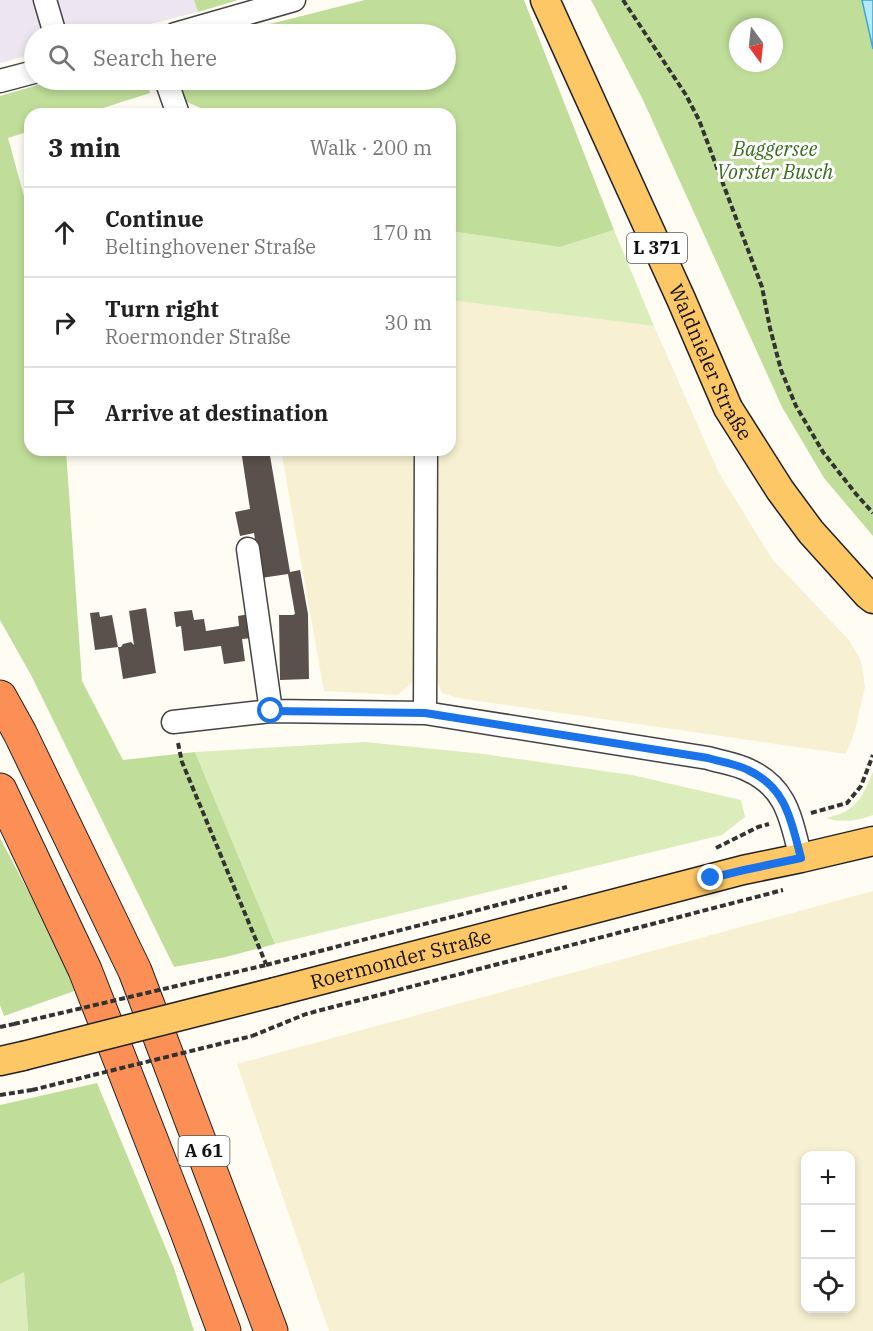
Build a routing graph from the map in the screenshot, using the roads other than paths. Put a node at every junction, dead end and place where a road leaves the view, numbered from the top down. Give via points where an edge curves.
1 (45, 0) edge
2 (294, 0) edge
3 (544, 0) edge
4 (52, 24) edge
5 (210, 24) edge
6 (24, 75) edge
7 (0, 81) edge
8 (170, 90) edge
9 (176, 108) edge
10 (426, 456) edge
11 (248, 549) dead end
12 (871, 600) edge
13 (0, 697) edge
14 (271, 711) junction
15 (425, 713) junction
16 (173, 722) road end
17 (0, 790) edge
18 (873, 824) edge
19 (873, 841) edge
20 (801, 858) junction
21 (11, 1058) edge
22 (224, 1331) edge
23 (270, 1331) edge

1 - 4 street
2 - 5 street
3 - 12 main road, Waldnieler Straße / L 371 via 728,408 811,532
6 - 7 street
8 - 9 street
10 - 15 street
11 - 14 street
13 - 23 highway, A 61 via 135,971
14 - 15 street
14 - 16 street
15 - 20 street via 708,758 747,769 767,780 781,796
17 - 22 highway, A 61 via 85,969
18 - 20 main road, Roermonder Straße
19 - 20 main road, Roermonder Straße
20 - 21 main road, Roermonder Straße, bridge via 733,872

